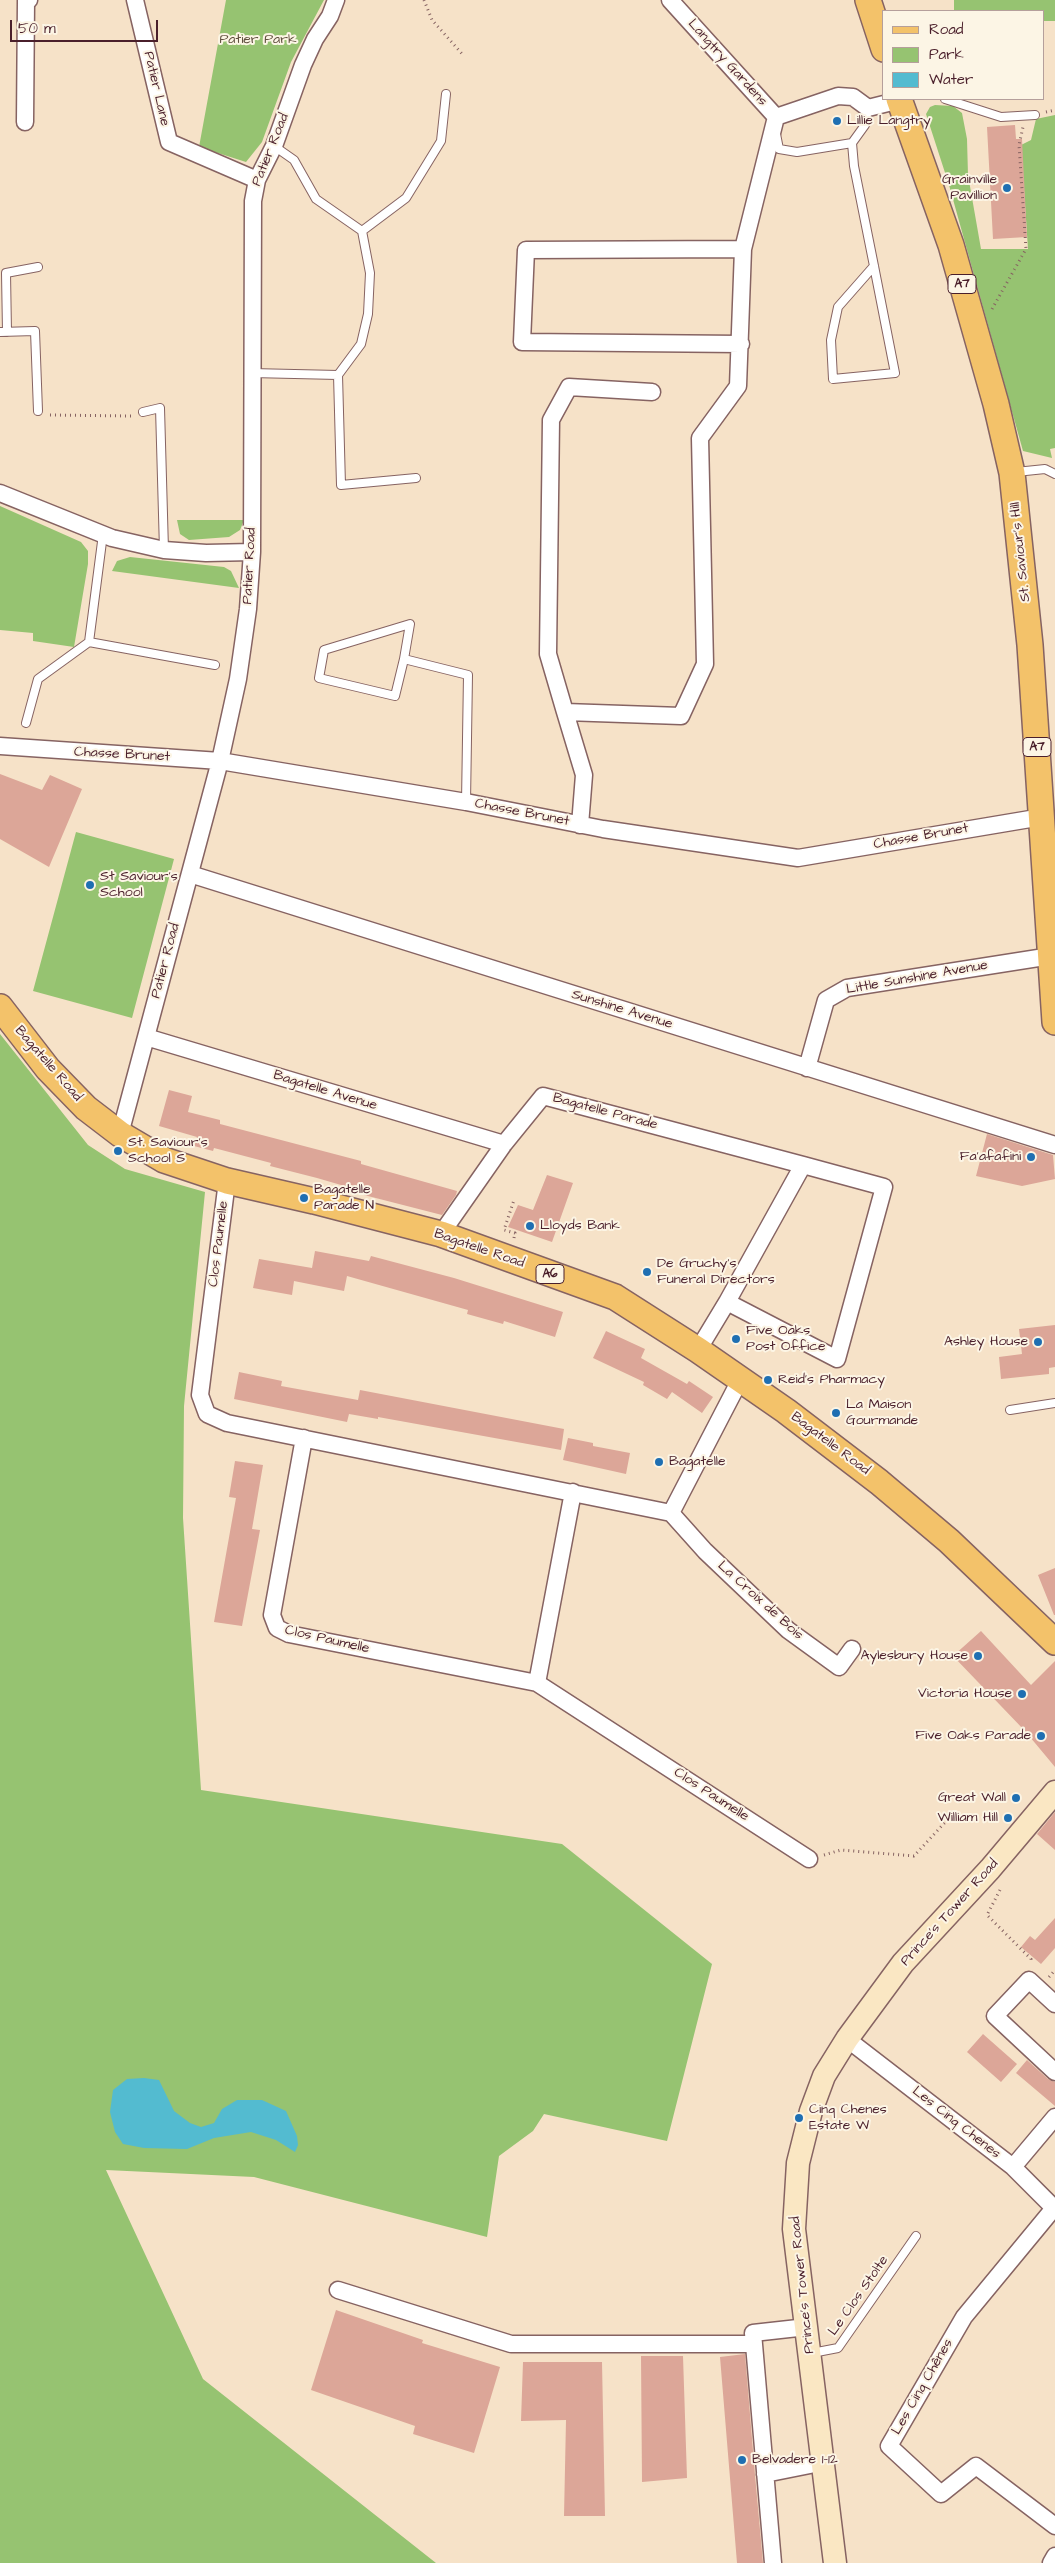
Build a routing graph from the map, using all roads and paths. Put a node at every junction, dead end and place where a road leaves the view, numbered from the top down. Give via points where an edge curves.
1 (29, 0) edge
2 (136, 0) edge
3 (336, 0) edge
4 (424, 0) edge
5 (670, 0) edge
6 (868, 0) edge
7 (882, 44) edge
8 (464, 56) dead end
9 (446, 94) dead end
10 (898, 100) edge
11 (902, 100) edge
12 (948, 100) edge
13 (868, 108) junction
14 (1035, 115) dead end
15 (1025, 117) junction
16 (776, 118) junction
17 (25, 122) dead end
18 (852, 144) junction
19 (274, 146) junction
20 (257, 180) junction
21 (362, 231) junction
22 (744, 249) junction
23 (874, 266) junction
24 (38, 267) dead end
25 (975, 328) junction
26 (3, 332) edge
27 (741, 344) junction
28 (251, 373) junction
29 (338, 375) junction
30 (652, 392) dead end
31 (38, 411) joint
32 (143, 412) joint
33 (1055, 467) edge
34 (1045, 468) junction
35 (1012, 473) junction
36 (1055, 474) edge
37 (416, 478) dead end
38 (0, 493) edge
39 (102, 534) junction
40 (164, 550) junction
41 (252, 552) junction
42 (89, 642) junction
43 (404, 659) junction
44 (215, 665) dead end
45 (565, 712) junction
46 (26, 723) dead end
47 (0, 746) edge
48 (220, 760) junction
49 (466, 802) junction
50 (1045, 802) edge
51 (580, 825) junction
52 (190, 874) junction
53 (1051, 956) junction
54 (0, 1007) edge
55 (1055, 1022) edge
56 (146, 1037) junction
57 (807, 1068) junction
58 (120, 1134) junction
59 (504, 1144) junction
60 (1055, 1145) edge
61 (803, 1164) junction
62 (227, 1182) junction
63 (514, 1200) dead end
64 (441, 1234) junction
65 (508, 1259) junction
66 (728, 1302) junction
67 (698, 1350) junction
68 (740, 1380) junction
69 (1055, 1404) edge
70 (1010, 1410) dead end
71 (304, 1438) junction
72 (572, 1492) junction
73 (671, 1513) junction
74 (1055, 1642) edge
75 (852, 1649) dead end
76 (537, 1683) junction
77 (1055, 1792) edge
78 (949, 1818) dead end
79 (809, 1859) joint
80 (990, 1869) junction
81 (1029, 1980) junction
82 (1055, 2004) edge
83 (847, 2039) junction
84 (1055, 2072) edge
85 (1055, 2117) edge
86 (1013, 2167) junction
87 (1054, 2208) edge
88 (916, 2236) dead end
89 (338, 2290) dead end
90 (807, 2327) junction
91 (754, 2344) junction
92 (810, 2353) junction
93 (810, 2465) dead end
94 (765, 2474) junction
95 (1055, 2526) edge
96 (1055, 2556) edge
97 (773, 2563) edge
98 (835, 2563) edge
99 (1051, 2563) edge

1 - 17 street via 26,1
2 - 20 street, Patier Lane via 169,142
3 - 19 street, Patier Road via 330,16 314,39
4 - 8 path via 432,20
5 - 16 street, Langtry Gardens
6 - 7 main road
9 - 21 lane via 441,141 406,198
10 - 13 street
11 - 25 main road, St. Saviour's Hill / A7
12 - 15 lane via 1000,117
13 - 16 street, Langtry Gardens via 853,97 838,96
13 - 18 lane via 865,125
14 - 15 lane
15 - 25 path via 1019,145 1026,248 986,319
16 - 18 lane via 779,149 797,152
16 - 22 street
18 - 23 lane
19 - 20 street, Patier Road
19 - 21 lane via 294,160 316,199
20 - 28 street, Patier Road via 253,201
21 - 29 lane via 370,273 368,314 361,344
22 - 27 street
22 - 27 street via 526,250 522,342
23 - 23 lane via 895,373 832,379 831,340 838,308
24 - 26 lane via 6,273
25 - 35 main road, St. Saviour's Hill / A7
26 - 31 lane via 35,331
27 - 45 street via 738,386 700,438 705,664 685,707 680,716
28 - 29 lane
28 - 41 street, Patier Road
29 - 37 lane via 341,485
30 - 45 street via 569,387 551,420 548,654
31 - 32 path via 53,416 133,416
32 - 40 lane via 160,408
33 - 34 lane
34 - 35 lane
34 - 36 lane
35 - 50 main road, St. Saviour's Hill / A7
38 - 39 street
39 - 40 street
39 - 42 lane
40 - 41 street
41 - 48 street, Patier Road via 238,679
42 - 44 lane
42 - 46 lane via 38,679
43 - 43 lane via 410,624 324,650 320,678 395,696
43 - 49 lane via 468,675
45 - 51 street via 584,775
47 - 48 street, Chasse Brunet
48 - 49 street, Chasse Brunet
48 - 52 street, Patier Road
49 - 51 street, Chasse Brunet
50 - 51 street, Chasse Brunet via 798,858
50 - 53 main road, St. Saviour's Hill / A7
52 - 56 street, Patier Road
52 - 57 street, Sunshine Avenue
53 - 55 main road, St. Saviour's Hill / A7
53 - 57 street, Little Sunshine Avenue via 847,988 826,1000
54 - 58 main road, Bagatelle Road / A6 via 48,1068 86,1108
56 - 58 street, Patier Road
56 - 59 street, Bagatelle Avenue
57 - 60 street, Sunshine Avenue
58 - 62 main road, Bagatelle Road / A6 via 164,1160
59 - 61 street, Bagatelle Parade via 543,1096
59 - 64 street, Bagatelle Parade
61 - 66 street
61 - 66 street, Bagatelle Parade via 884,1186 837,1359
62 - 64 main road, Bagatelle Road / A6
62 - 71 street, Clos Paumelle via 200,1395 208,1414 228,1423
63 - 65 path via 504,1230 515,1233
64 - 65 main road, Bagatelle Road / A6
65 - 67 main road, Bagatelle Road / A6 via 615,1297
66 - 67 street
67 - 68 main road, Bagatelle Road / A6
68 - 73 street
68 - 74 main road, Bagatelle Road / A6 via 786,1411 915,1511
69 - 70 lane
71 - 72 street, Clos Paumelle
71 - 76 street, Clos Paumelle via 272,1616 277,1628 289,1634
72 - 73 street, Clos Paumelle
72 - 76 street
73 - 75 street, La Croix de Bois via 705,1552 788,1630 838,1667
76 - 79 street, Clos Paumelle
77 - 80 main road, Prince's Tower Road
78 - 79 path via 914,1856 841,1850
80 - 81 path via 1006,1880 987,1915 1031,1959
80 - 83 main road, Prince's Tower Road via 903,1963
81 - 82 street
81 - 84 street via 995,2016
83 - 86 street, Les Cinq Chenes
83 - 90 main road, Prince's Tower Road via 824,2076 798,2163 794,2229
85 - 86 street, Les Cinq Chenes
86 - 87 street, Les Cinq Chênes
87 - 95 street, Les Cinq Chênes via 964,2317 890,2446 941,2494 976,2466
88 - 92 lane, Le Clos Stolte via 838,2348
89 - 91 street via 511,2344
90 - 91 street via 753,2333
90 - 92 main road, Prince's Tower Road
91 - 94 street
92 - 98 main road, Prince's Tower Road
93 - 94 street
94 - 97 street
96 - 99 street

